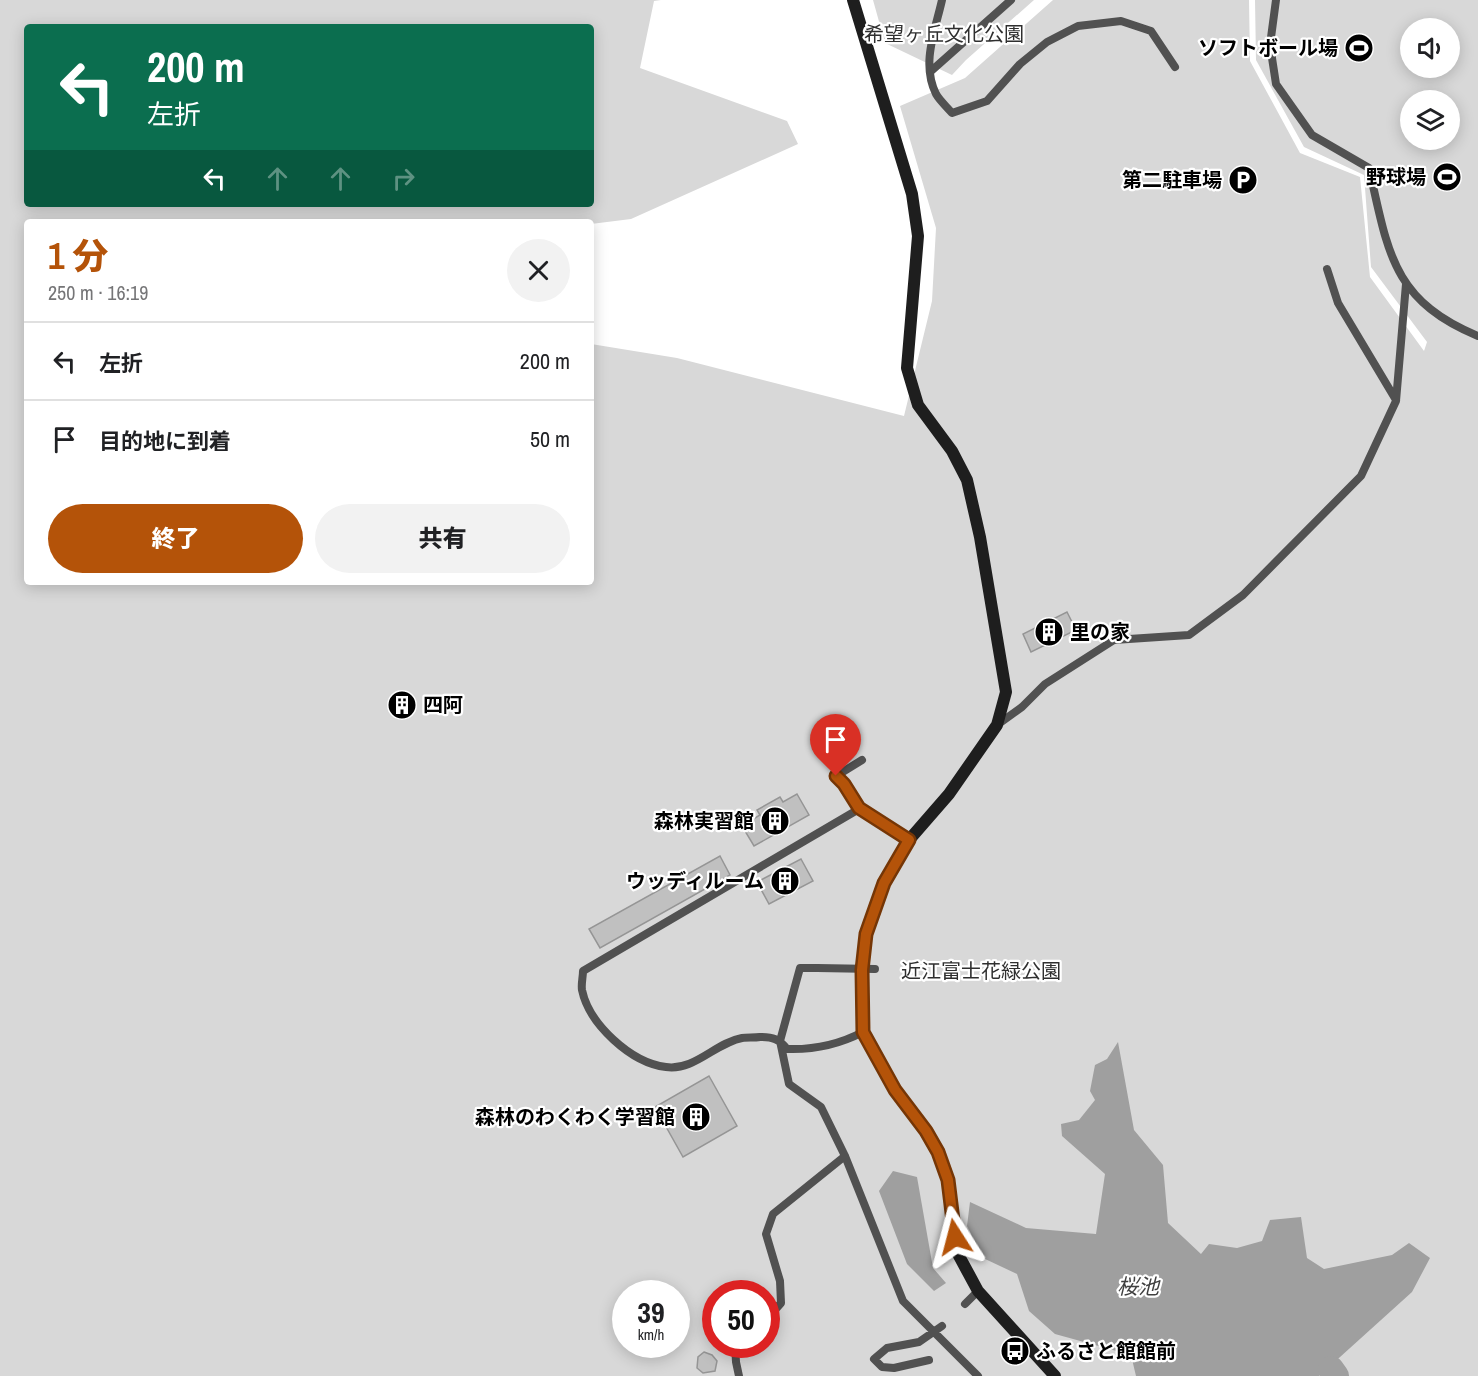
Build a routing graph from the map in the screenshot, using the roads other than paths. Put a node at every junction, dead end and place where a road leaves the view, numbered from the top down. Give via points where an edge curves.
1 (853, 0) edge
2 (942, 0) edge
3 (1011, 0) edge
4 (1276, 0) edge
5 (1175, 67) dead end
6 (930, 72) junction
7 (1327, 269) dead end
8 (1406, 284) junction
9 (1478, 336) edge
10 (1396, 400) junction
11 (997, 725) junction
12 (862, 760) dead end
13 (859, 808) junction
14 (909, 840) junction
15 (875, 969) dead end
16 (863, 1032) junction
17 (780, 1041) junction
18 (845, 1156) junction
19 (780, 1280) edge
20 (780, 1281) edge
21 (978, 1291) junction
22 (780, 1304) edge
23 (965, 1304) dead end
24 (938, 1328) junction
25 (736, 1358) edge
26 (929, 1360) dead end
27 (740, 1376) edge
28 (978, 1376) edge
29 (1055, 1376) edge

1 - 11 main road via 912,194 918,236 907,368 918,405 952,451 967,480 1002,657 1006,692
2 - 6 lane via 930,48
3 - 6 lane
4 - 8 lane via 1270,45 1276,84 1312,135 1369,168 1383,232
5 - 6 lane via 1151,31 1121,21 1078,26 1047,42 1020,64 987,101 952,113 937,95
7 - 10 lane via 1338,303
8 - 9 lane via 1438,316
8 - 10 lane
10 - 11 lane via 1361,476 1243,595 1189,635 1114,640 1045,684 1022,708
11 - 14 main road via 949,794
12 - 13 lane via 836,776
13 - 14 lane
13 - 17 lane via 583,971 582,989 594,1018 605,1032 633,1054 666,1067 688,1065 741,1038 773,1037
14 - 16 main road via 884,883 866,934
15 - 17 lane, bridge via 800,968
16 - 17 lane via 821,1048 787,1049
16 - 21 main road via 895,1090 938,1152 948,1180 958,1254
17 - 18 lane via 789,1084 821,1107
18 - 19 lane via 773,1214 766,1234
18 - 24 lane via 903,1301
20 - 22 lane
21 - 23 lane
21 - 29 main road
24 - 26 lane via 919,1342 887,1348 874,1359 882,1367 894,1368
24 - 28 lane
25 - 27 lane

